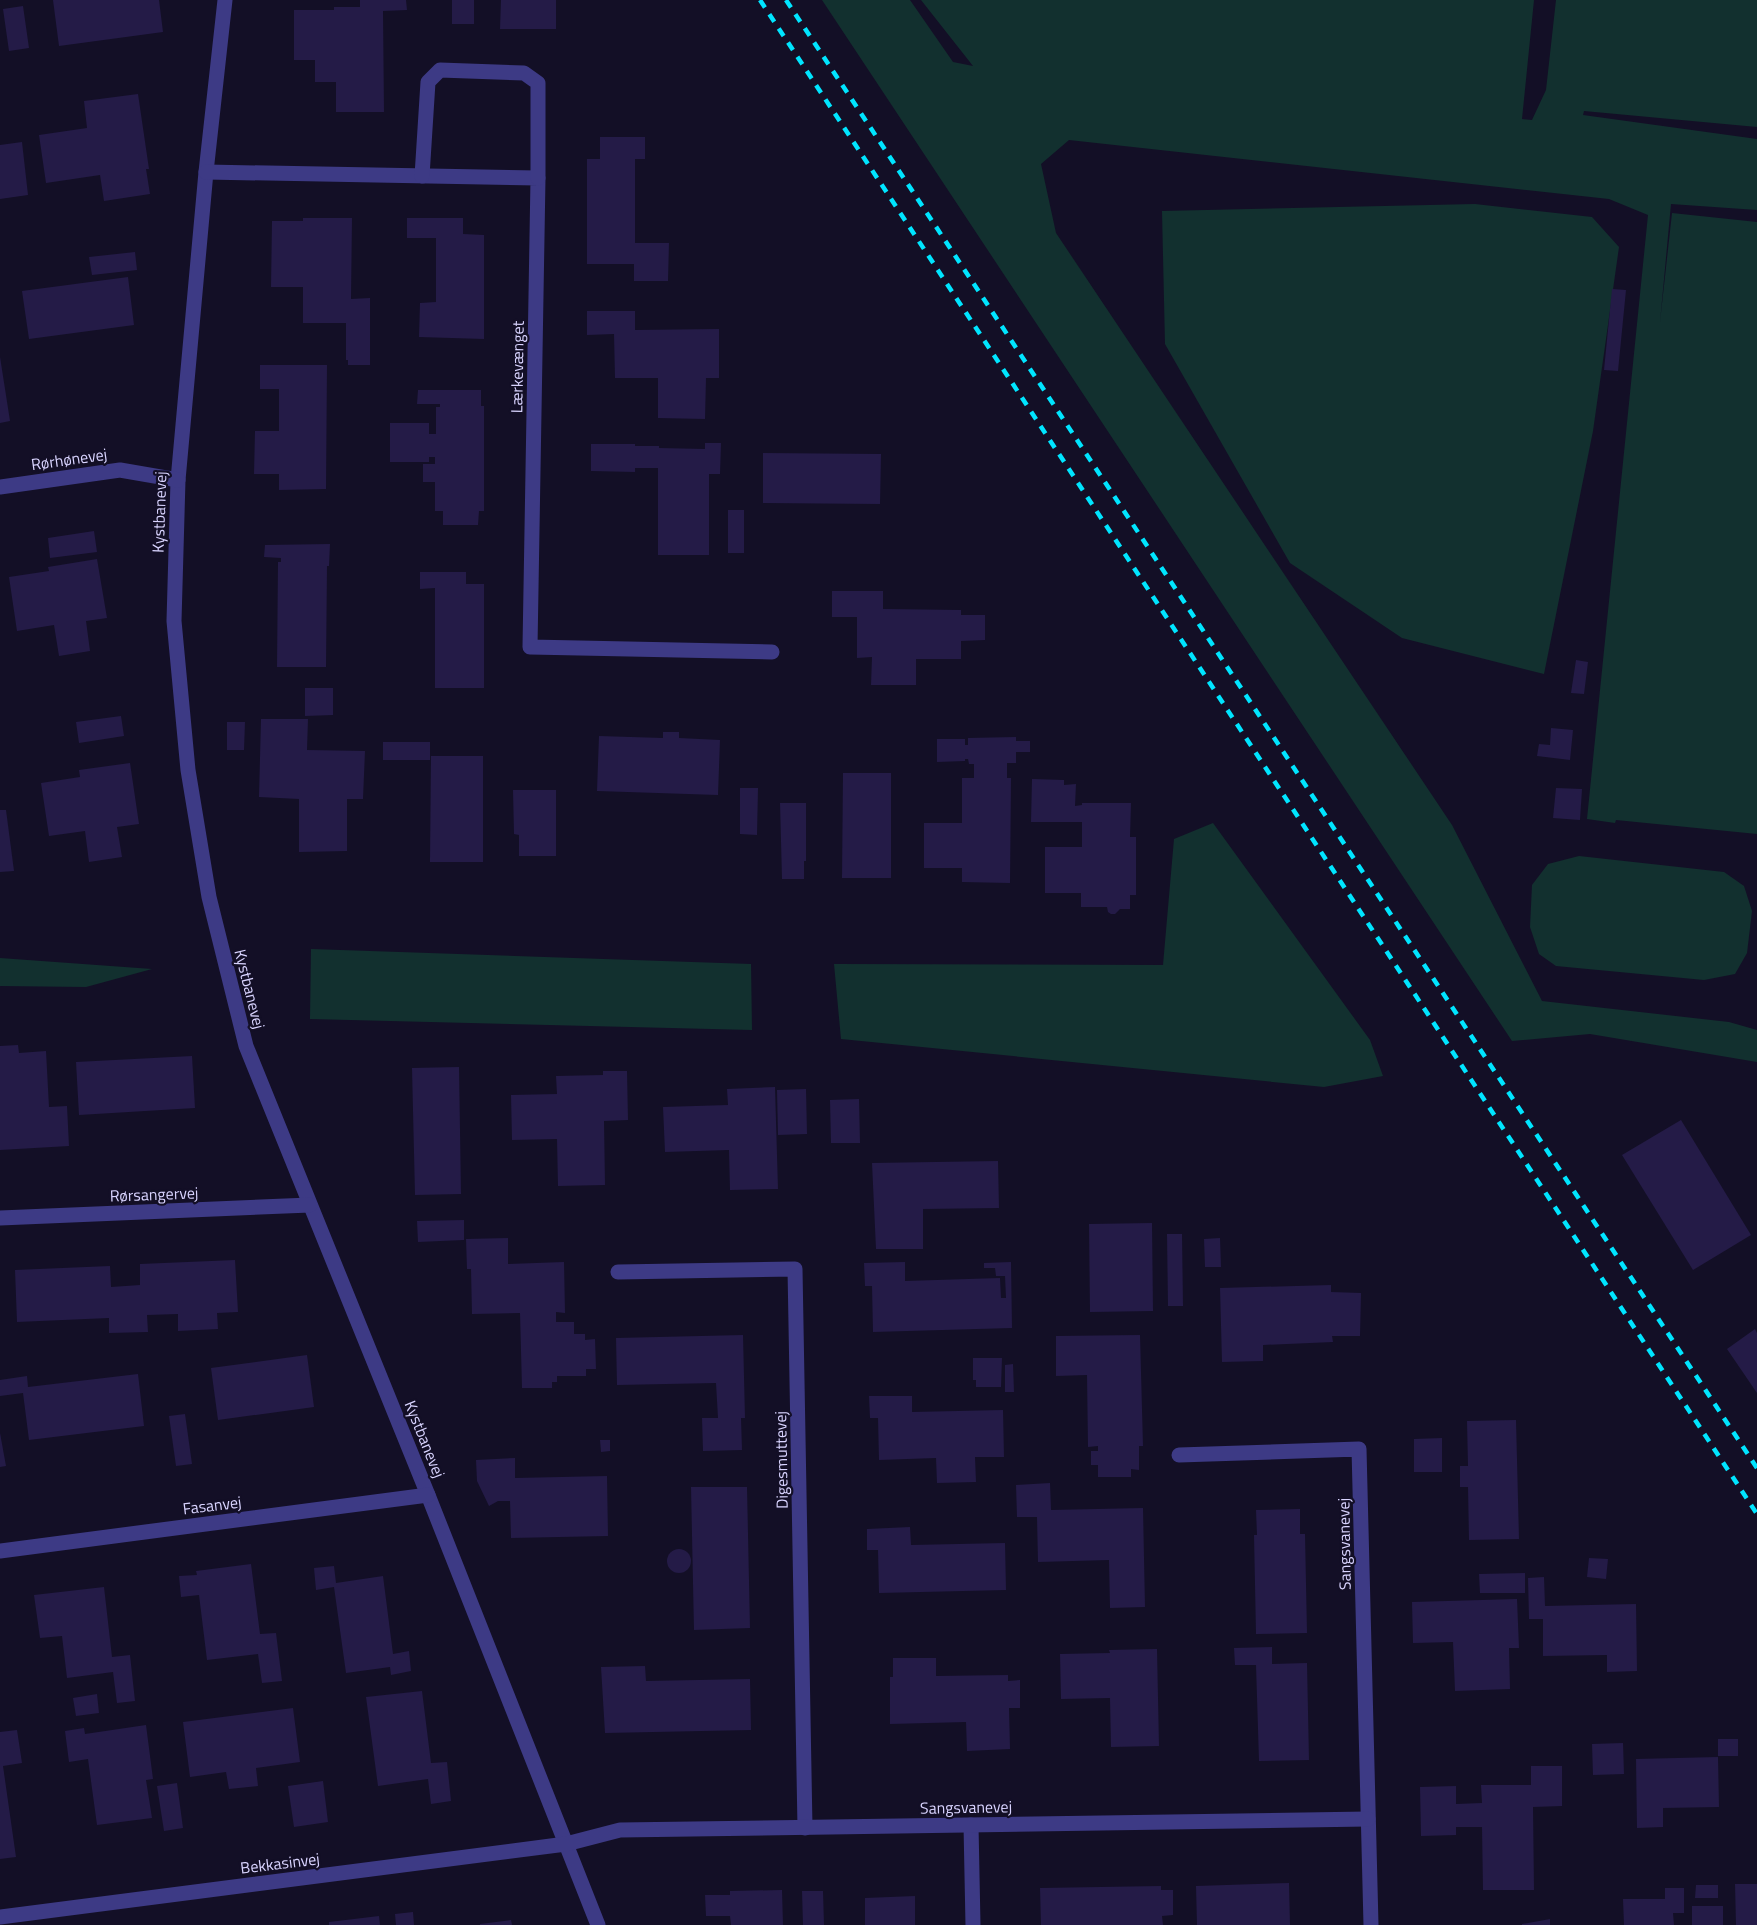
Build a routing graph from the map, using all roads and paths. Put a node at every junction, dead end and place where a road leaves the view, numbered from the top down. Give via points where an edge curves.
1 (225, 0) edge
2 (206, 172) junction
3 (422, 176) junction
4 (538, 178) junction
5 (178, 480) junction
6 (0, 487) edge
7 (772, 652) dead end
8 (310, 1205) junction
9 (0, 1218) edge
10 (618, 1272) dead end
11 (1179, 1455) dead end
12 (428, 1495) junction
13 (0, 1551) edge
14 (1368, 1819) junction
15 (971, 1825) junction
16 (805, 1828) junction
17 (566, 1844) junction
18 (0, 1917) edge
19 (598, 1925) edge
20 (973, 1925) edge
21 (1371, 1925) edge

1 - 2 street, Kystbanevej
2 - 3 street
2 - 5 street, Kystbanevej
3 - 4 street
3 - 4 street via 428,82 440,70 524,73 538,83
4 - 7 street, Lærkevænget via 530,647
5 - 6 street, Rørhønevej via 120,470
5 - 8 street, Kystbanevej via 174,621 188,770 209,897 246,1046
8 - 9 street, Rørsangervej
8 - 12 street, Kystbanevej
10 - 16 street, Digesmuttevej via 795,1269
11 - 14 street, Sangsvanevej via 1359,1449
12 - 13 street, Fasanvej
12 - 17 street, Kystbanevej
14 - 15 street, Sangsvanevej
14 - 21 street, Sangsvanevej
15 - 16 street, Sangsvanevej
15 - 20 street
16 - 17 street, Sangsvanevej via 620,1830
17 - 18 street, Bekkasinvej
17 - 19 street, Kystbanevej

